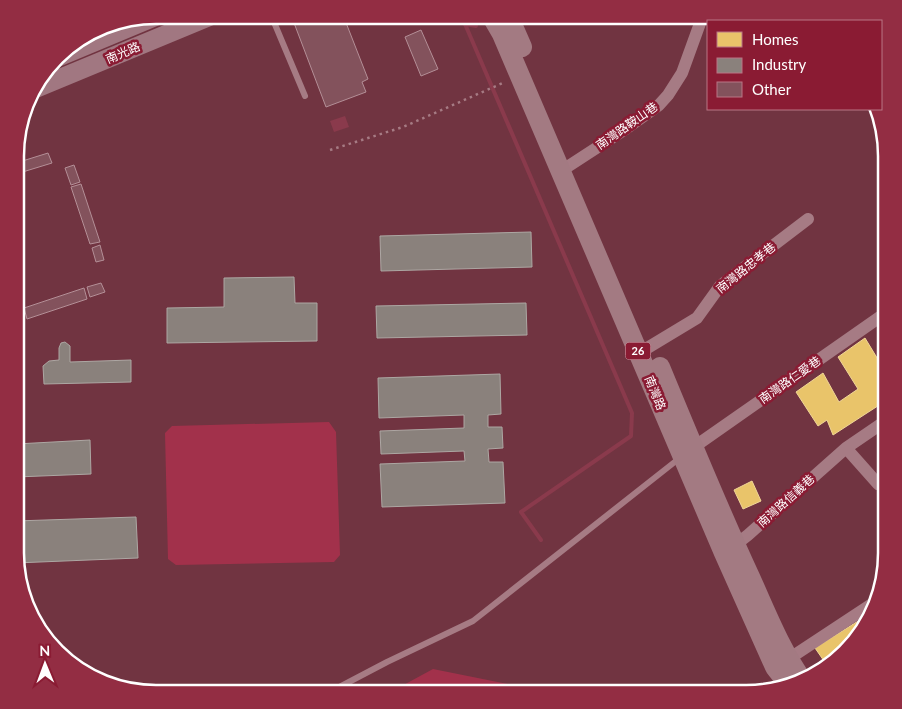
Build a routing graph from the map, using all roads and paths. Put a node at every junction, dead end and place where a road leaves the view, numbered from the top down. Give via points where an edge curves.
1 (190, 24) edge
2 (276, 24) edge
3 (496, 24) edge
4 (511, 24) edge
5 (700, 24) edge
6 (132, 26) edge
7 (81, 48) edge
8 (520, 76) junction
9 (45, 85) edge
10 (305, 96) dead end
11 (330, 150) dead end
12 (567, 168) junction
13 (808, 219) dead end
14 (878, 318) edge
15 (645, 349) junction
16 (878, 426) edge
17 (846, 448) junction
18 (688, 452) junction
19 (878, 484) edge
20 (729, 549) junction
21 (866, 608) edge
22 (782, 664) junction
23 (796, 675) edge
24 (787, 679) edge
25 (343, 685) edge

1 - 9 street, 南光路
2 - 10 lane
3 - 8 main road, 南灣路 / 26
4 - 12 main road, 南灣路 / 26
5 - 12 street, 南灣路鞍山巷 via 682,73 659,105
6 - 7 street, 南光路
8 - 11 path via 403,127
8 - 12 main road, 南灣路 / 26
12 - 15 main road, 南灣路 / 26
13 - 15 street, 南灣路忠孝巷 via 720,286 697,318
14 - 18 street, 南灣路仁愛巷
15 - 18 main road, 南灣路 / 26
16 - 17 street, 南灣路信義巷
17 - 19 street
17 - 20 street, 南灣路信義巷
18 - 20 main road, 南灣路 / 26
18 - 25 lane via 472,621
20 - 22 main road, 南灣路 / 26
21 - 22 street
22 - 23 main road, 南灣路 / 26
22 - 24 main road, 南灣路 / 26

